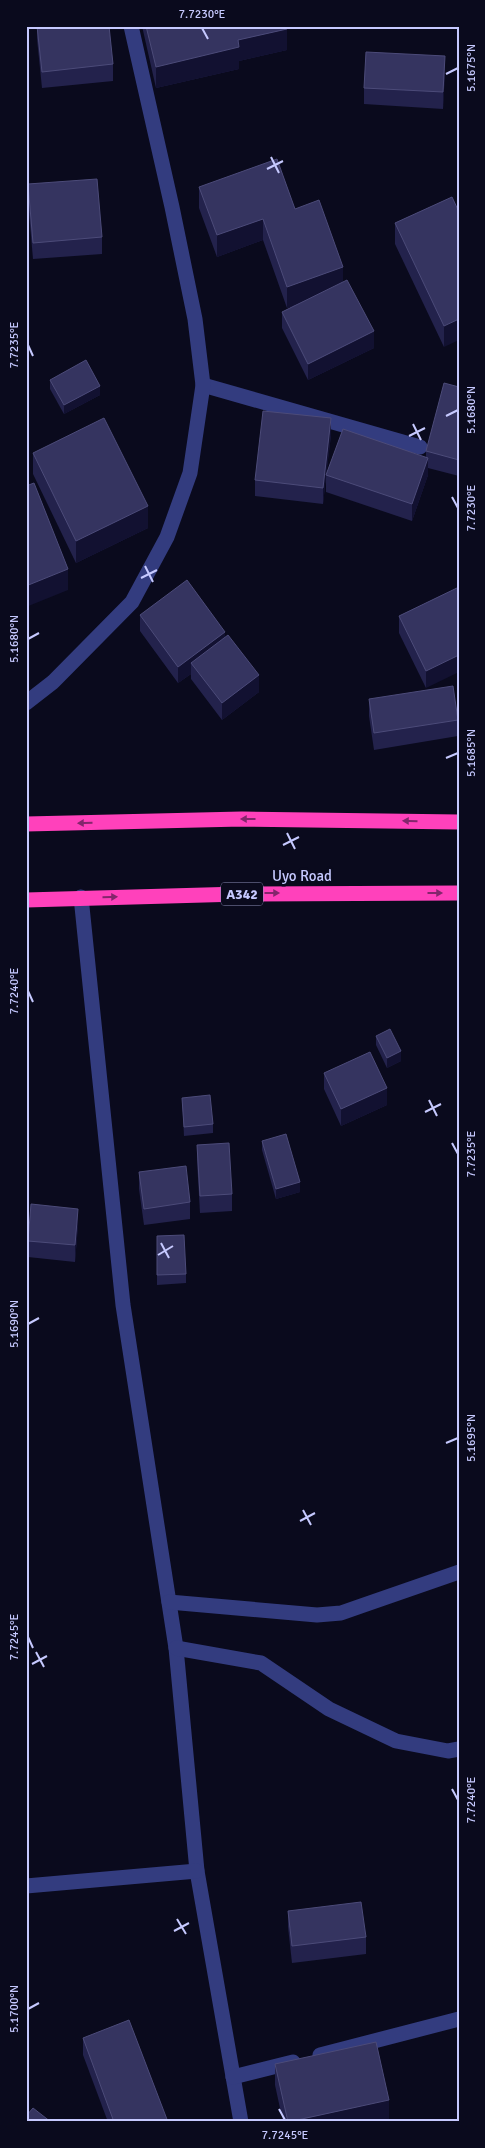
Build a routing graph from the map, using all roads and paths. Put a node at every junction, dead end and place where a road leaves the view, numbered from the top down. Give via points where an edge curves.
1 (131, 26) edge
2 (203, 385) junction
3 (420, 447) dead end
4 (26, 703) edge
5 (29, 821) edge
6 (459, 822) edge
7 (459, 893) edge
8 (81, 898) junction
9 (26, 900) edge
10 (459, 1572) edge
11 (169, 1602) junction
12 (176, 1648) junction
13 (459, 1750) edge
14 (197, 1871) junction
15 (26, 1886) edge
16 (459, 2019) edge
17 (233, 2078) junction
18 (241, 2122) edge

1 - 2 street via 195,319
2 - 3 street
2 - 4 street via 190,473 167,537 132,602 53,682
6 -> 5 highway
8 -> 7 highway, Uyo Road / A342
8 - 9 highway, Uyo Road / A342
8 - 11 street via 123,1305
10 - 11 street via 341,1613 317,1615
11 - 12 street
12 - 13 street via 261,1663 329,1709 396,1741 448,1751
12 - 14 street
14 - 15 street
14 - 17 street
16 - 17 street
17 - 18 street

